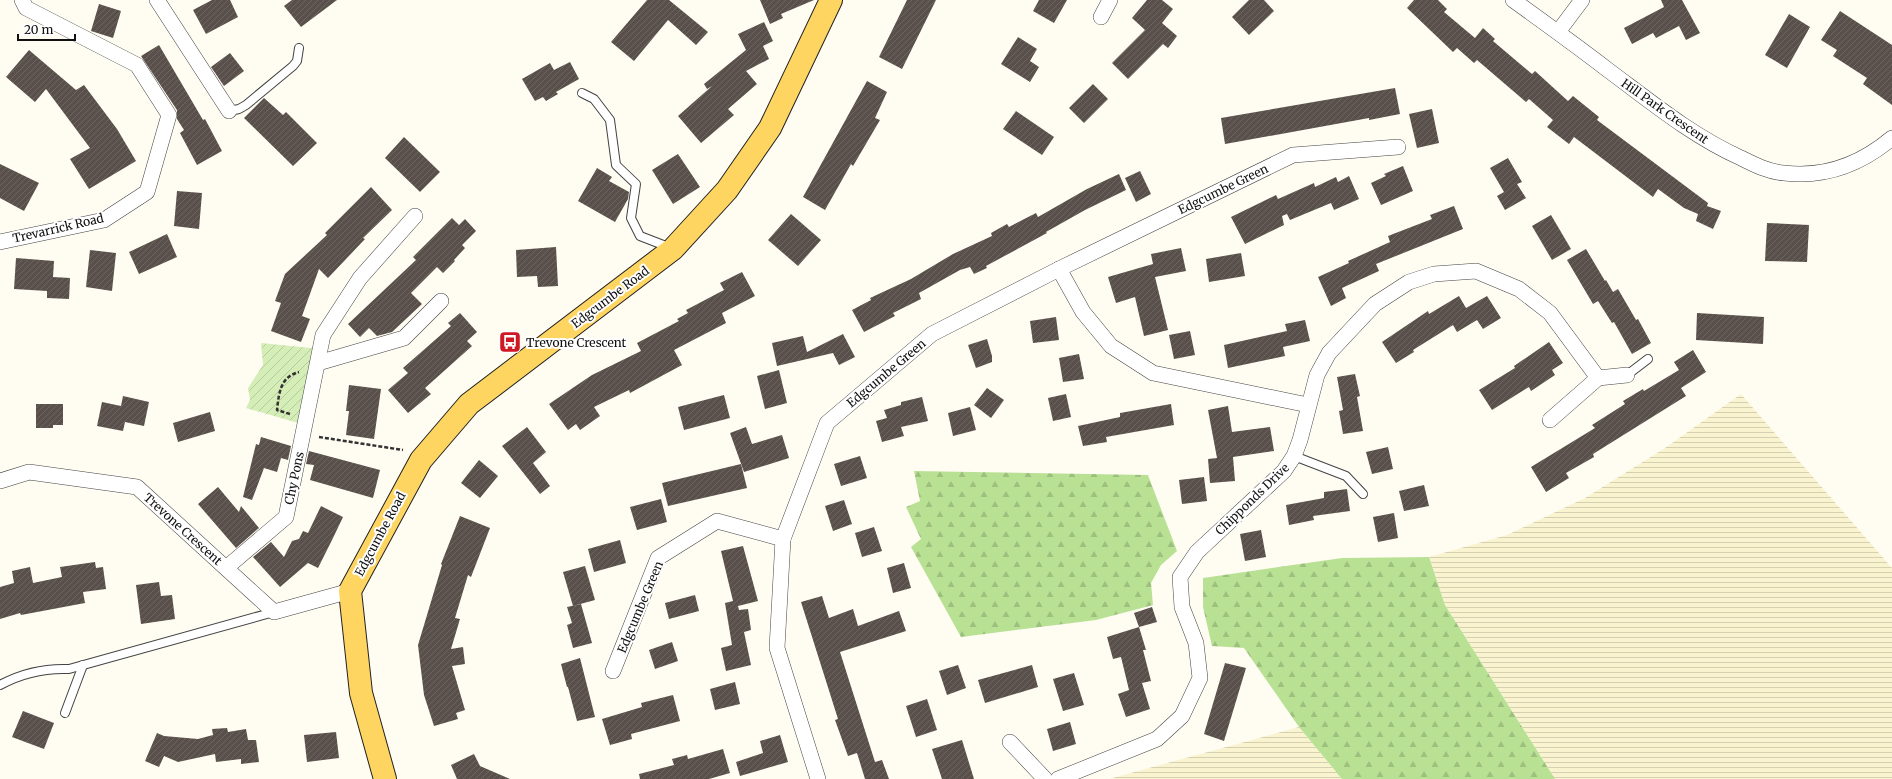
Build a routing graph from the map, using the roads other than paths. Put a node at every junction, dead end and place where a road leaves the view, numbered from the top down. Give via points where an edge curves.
1 (22, 0) edge
2 (157, 0) edge
3 (831, 0) edge
4 (1110, 0) edge
5 (1513, 0) edge
6 (1582, 0) edge
7 (1101, 17) dead end
8 (1558, 32) junction
9 (300, 48) dead end
10 (582, 93) dead end
11 (229, 110) joint
12 (1892, 138) edge
13 (1398, 148) dead end
14 (415, 216) dead end
15 (0, 242) edge
16 (673, 249) junction
17 (1059, 269) junction
18 (441, 301) dead end
19 (1648, 359) dead end
20 (317, 367) junction
21 (1627, 375) joint
22 (1598, 378) junction
23 (1308, 405) junction
24 (1550, 420) dead end
25 (1294, 456) junction
26 (0, 481) edge
27 (1363, 494) dead end
28 (783, 540) junction
29 (226, 568) junction
30 (350, 591) junction
31 (274, 612) junction
32 (83, 665) junction
33 (612, 671) dead end
34 (0, 685) edge
35 (65, 714) dead end
36 (1010, 742) dead end
37 (385, 779) edge
38 (818, 779) edge
39 (1045, 779) edge
40 (1058, 779) edge

1 - 15 street, Trevarrick Road via 26,8 137,65 169,115 147,192 104,220
2 - 11 street
3 - 16 main road, Edgcumbe Road via 770,128 727,190
4 - 7 street
5 - 8 street, Hill Park Crescent
6 - 8 street
8 - 12 street, Hill Park Crescent via 1672,119 1720,148 1764,169 1813,175 1840,169 1874,153
9 - 11 lane via 293,66 239,109
10 - 16 lane via 594,99 610,120 616,165 636,184 631,218 640,236
13 - 17 street, Edgcumbe Green via 1293,155
14 - 20 street, Chy Pons via 360,278 324,335
16 - 30 main road, Edgcumbe Road via 468,404 421,460
17 - 23 street via 1083,312 1111,346 1153,373
17 - 28 street, Edgcumbe Green via 932,334 826,422
18 - 20 street via 404,338
19 - 21 lane
20 - 29 street, Chy Pons via 286,517
21 - 22 street
22 - 23 street, Chipponds Drive via 1550,313 1519,289 1476,271 1434,274 1409,282 1376,304 1329,353 1317,375
22 - 24 street
23 - 25 street, Chipponds Drive
25 - 27 lane via 1346,476
25 - 40 street, Chipponds Drive via 1284,471 1197,552 1180,577 1182,607 1196,643 1200,678 1182,716 1157,739
26 - 29 street, Trevone Crescent via 29,472 137,487
28 - 33 street, Edgcumbe Green via 717,521 658,558
28 - 38 street, Edgcumbe Green via 777,648
29 - 31 street, Trevone Crescent
30 - 31 street
30 - 37 main road via 361,693
31 - 32 lane
32 - 34 lane via 31,673
32 - 35 lane
36 - 39 street

